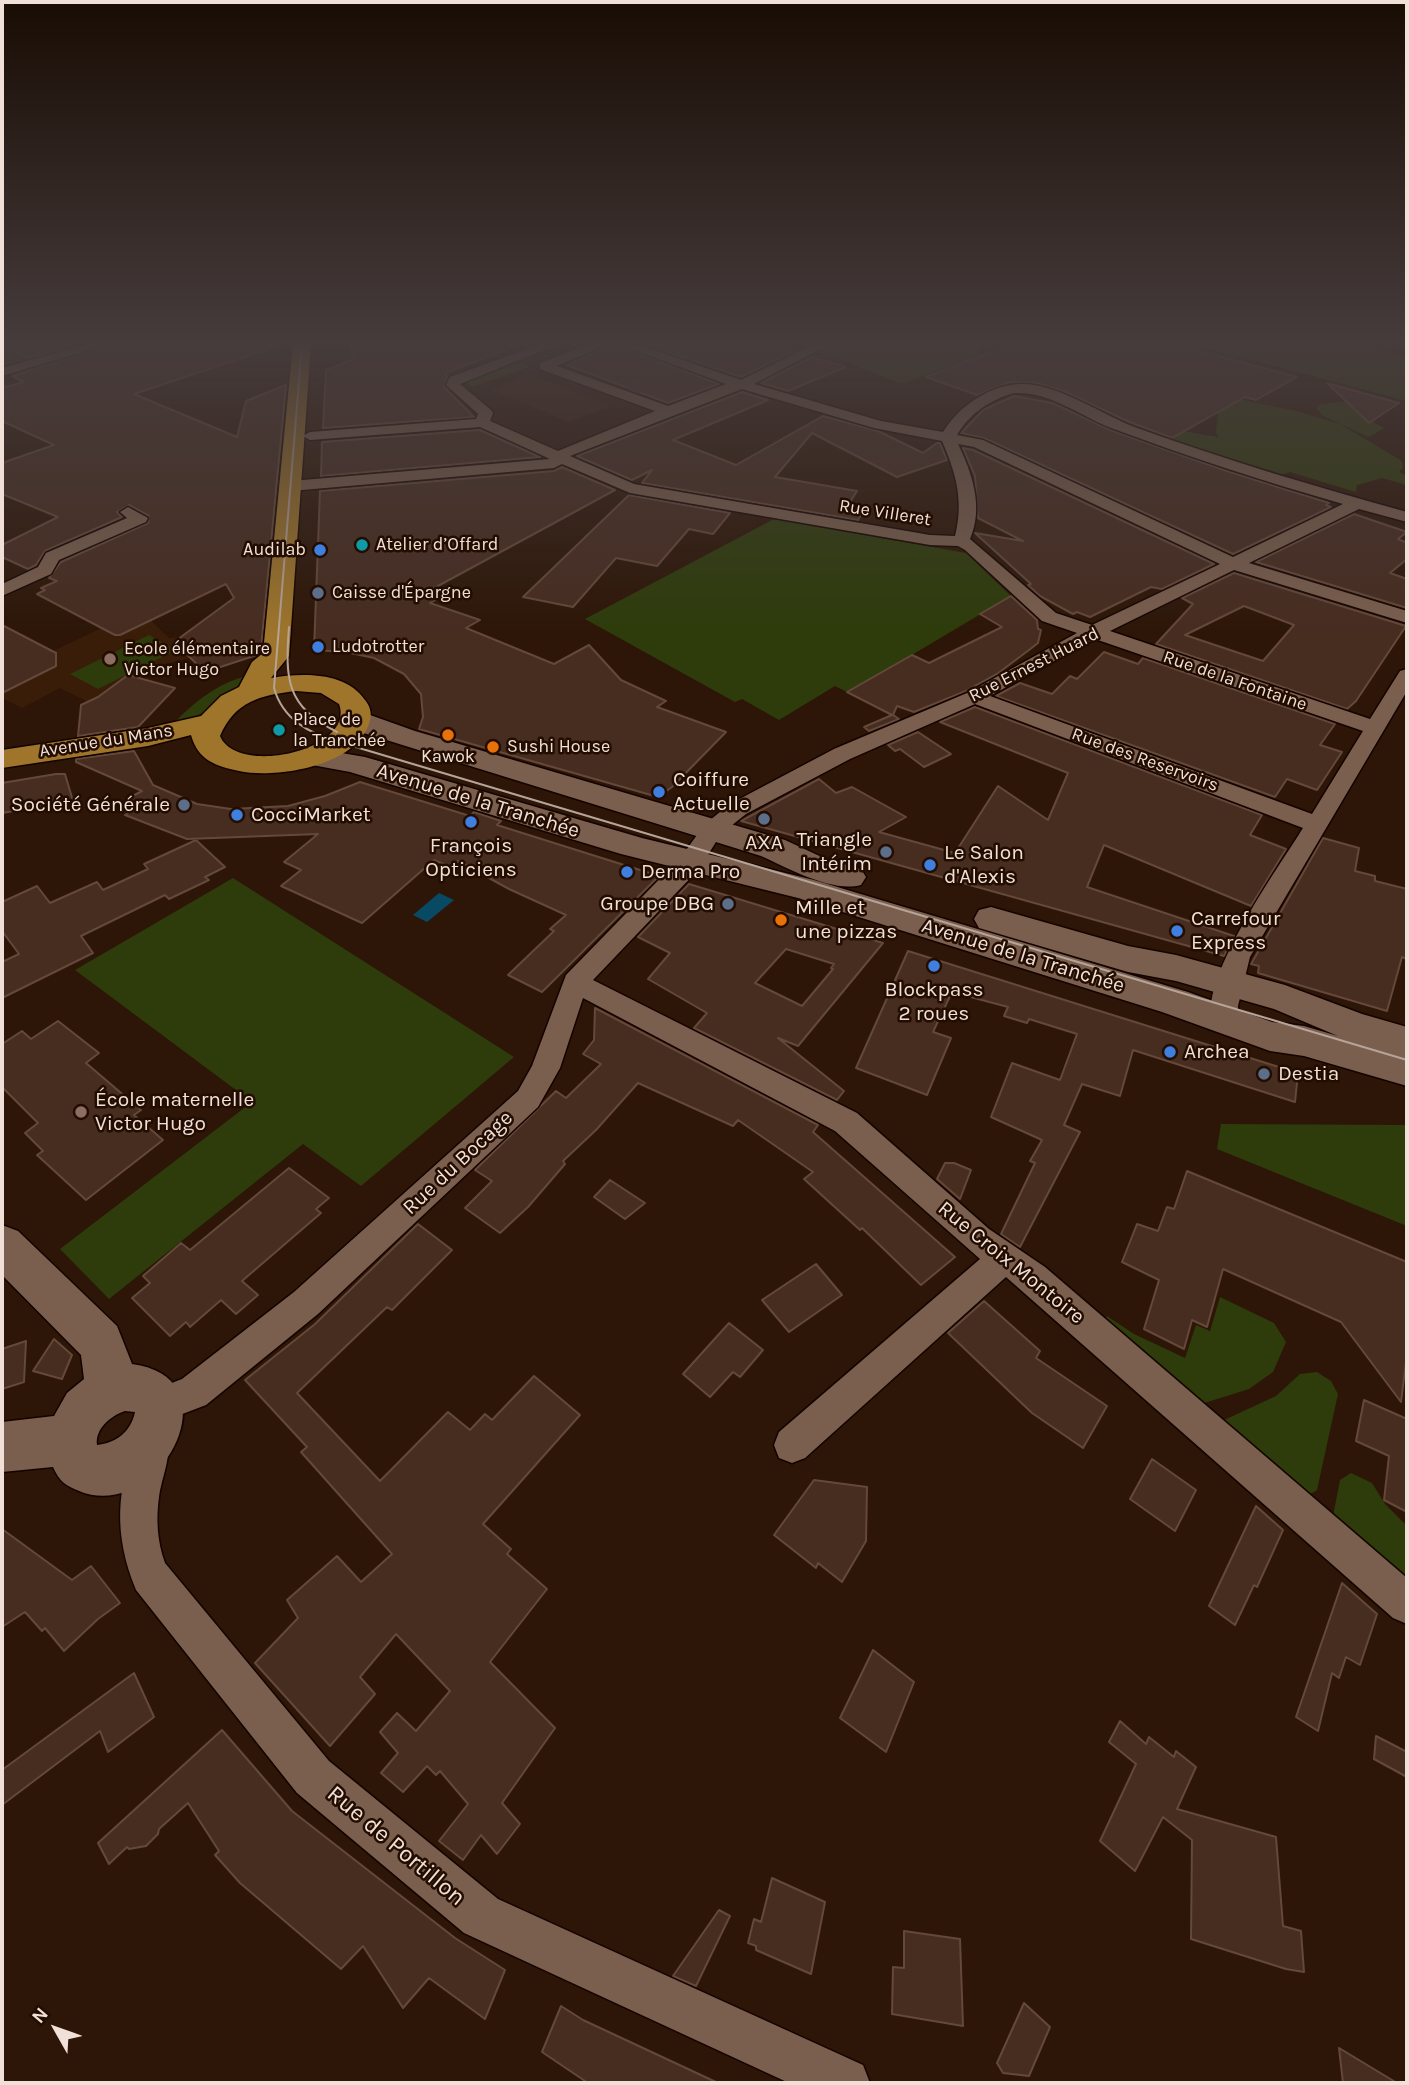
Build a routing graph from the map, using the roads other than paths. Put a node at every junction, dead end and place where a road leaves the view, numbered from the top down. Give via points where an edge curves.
1 (300, 441) edge
2 (309, 441) edge
3 (523, 441) edge
4 (592, 441) edge
5 (950, 441) edge
6 (970, 441) edge
7 (1166, 441) edge
8 (561, 458) junction
9 (299, 485) junction
10 (1358, 503) junction
11 (128, 513) dead end
12 (1407, 517) edge
13 (961, 541) junction
14 (1236, 565) junction
15 (2, 591) edge
16 (1049, 617) junction
17 (1407, 617) edge
18 (1095, 633) junction
19 (1045, 656) junction
20 (304, 662) junction
21 (1407, 675) edge
22 (250, 692) junction
23 (974, 697) junction
24 (356, 719) junction
25 (1375, 728) junction
26 (210, 734) junction
27 (313, 757) junction
28 (2, 759) edge
29 (2, 771) edge
30 (1316, 824) junction
31 (713, 830) junction
32 (690, 863) junction
33 (575, 982) junction
34 (1227, 1001) junction
35 (1407, 1042) edge
36 (1407, 1071) edge
37 (2, 1245) edge
38 (1004, 1258) junction
39 (109, 1391) junction
40 (157, 1421) junction
41 (70, 1440) junction
42 (792, 1445) dead end
43 (2, 1447) edge
44 (1407, 1604) edge
45 (845, 2083) edge

1 - 9 main road
2 - 9 main road
3 - 8 street, Rue Villeret
4 - 8 street
5 - 13 street via 964,470 966,527
6 - 14 street
7 - 10 street
8 - 9 street via 541,465
8 - 13 street, Rue Villeret via 640,491 930,540
9 - 20 main road
9 - 22 main road via 276,656 262,668
10 - 12 street
10 - 14 street, Rue Ernest Huard
11 - 15 street via 140,517 52,557 45,570
13 - 16 street
14 - 17 street
14 - 18 street, Rue Ernest Huard
16 - 18 street, Rue de la Fontaine
16 - 19 street via 1050,642
18 - 19 street, Rue Ernest Huard
18 - 25 street, Rue de la Fontaine
19 - 23 street, Rue Ernest Huard
20 - 22 main road via 280,684
20 - 24 main road via 349,698
21 - 25 street
22 - 26 main road via 230,702
23 - 30 street, Rue des Reservoirs
23 - 31 street, Rue Ernest Huard via 784,783 738,809
24 - 27 main road via 339,743
24 - 31 main road, Avenue de la Tranchée
25 - 30 street
26 - 27 main road via 228,760 276,766
26 - 28 main road, Avenue du Mans via 148,737
26 - 29 main road, Avenue du Mans
27 - 32 main road, Avenue de la Tranchée via 354,763
30 - 34 street via 1237,957
31 - 32 street, Rue Ernest Huard
31 - 34 main road, Avenue de la Tranchée via 773,848 814,867 1128,959 1176,968
32 - 33 street, Rue du Bocage
32 - 34 main road, Avenue de la Tranchée via 802,888
33 - 38 street, Rue Croix Montoire via 846,1122
33 - 40 street, Rue du Bocage via 546,1069 528,1099 306,1303
34 - 35 main road, Avenue de la Tranchée via 1285,999
34 - 36 main road, Avenue de la Tranchée via 1270,1036 1304,1041
37 - 39 main road via 100,1342 108,1365
38 - 42 street
38 - 44 street, Rue Croix Montoire via 1062,1303
39 - 40 main road via 140,1388 153,1395
39 - 41 main road via 83,1411
40 - 41 main road via 144,1451 131,1462 103,1471 78,1463
40 - 45 street, Rue de Portillon via 136,1510 141,1555 150,1576 313,1777 481,1916
41 - 43 main road

